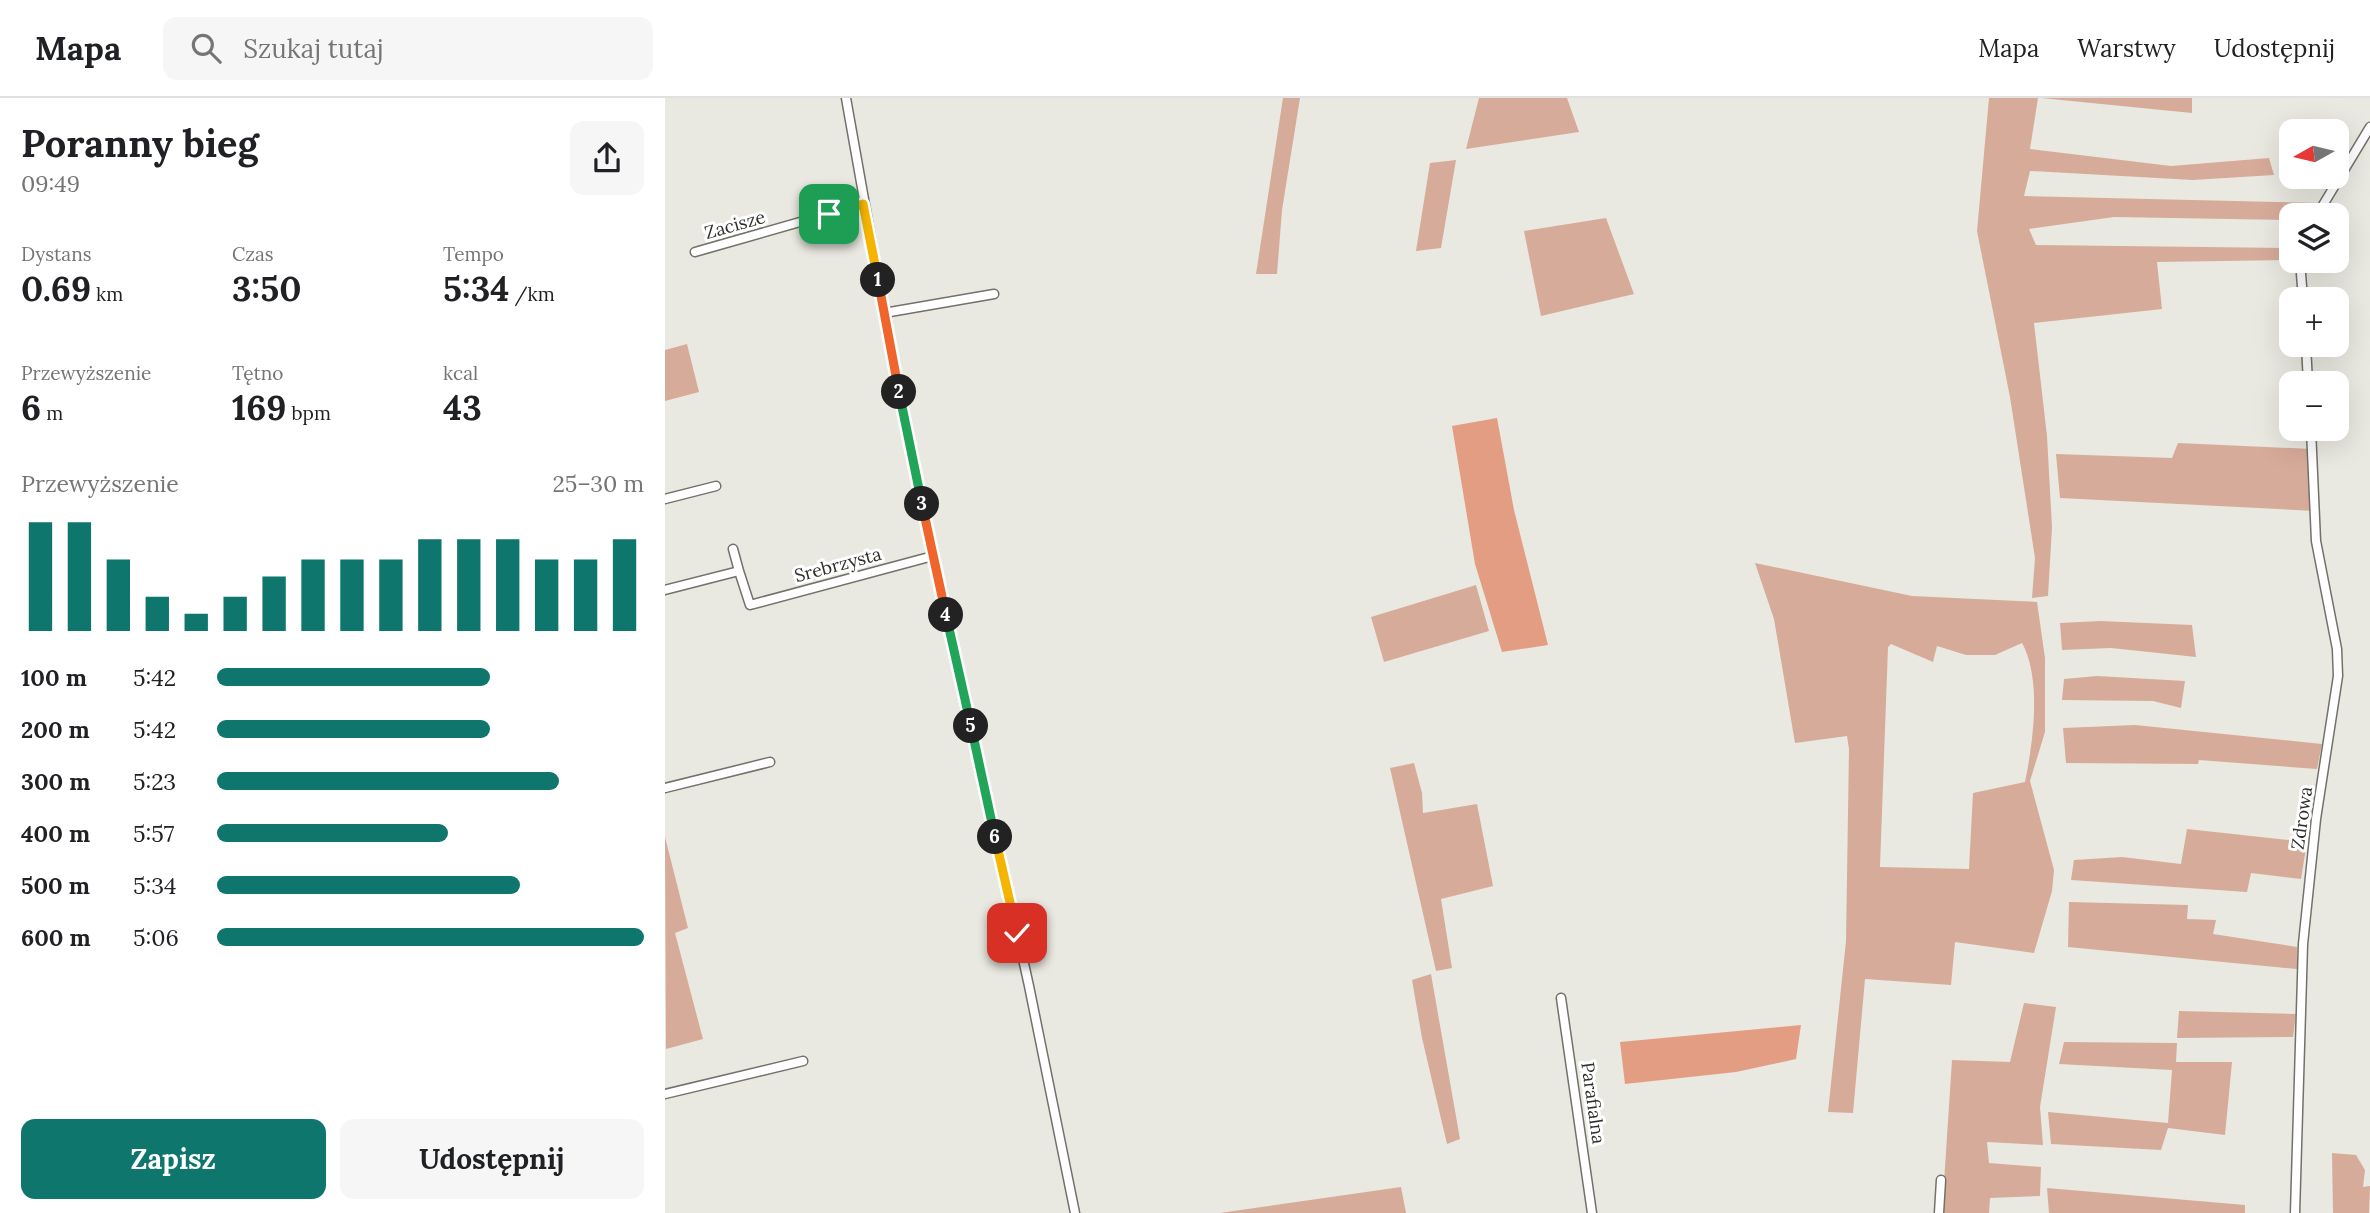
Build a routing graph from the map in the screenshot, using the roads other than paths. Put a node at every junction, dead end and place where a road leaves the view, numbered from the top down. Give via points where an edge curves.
1 (846, 98) edge
2 (2370, 127) edge
3 (2324, 203) edge
4 (863, 204) junction
5 (695, 252) dead end
6 (993, 294) dead end
7 (884, 313) junction
8 (2312, 441) edge
9 (716, 486) dead end
10 (665, 499) edge
11 (733, 549) dead end
12 (934, 558) junction
13 (739, 571) junction
14 (665, 590) edge
15 (771, 762) dead end
16 (665, 788) edge
17 (1562, 998) dead end
18 (803, 1061) dead end
19 (665, 1094) edge
20 (1941, 1180) dead end
21 (1075, 1213) edge
22 (1592, 1213) edge
23 (1939, 1213) edge
24 (2295, 1213) edge

1 - 4 street
2 - 3 street
4 - 5 street, Zacisze
4 - 7 street
6 - 7 street
7 - 12 street
8 - 24 street, Zdrowa via 2316,541 2338,676 2303,944
9 - 10 street
11 - 13 street
12 - 13 street, Srebrzysta via 750,605
12 - 21 street
13 - 14 street
15 - 16 street
17 - 22 street, Parafialna
18 - 19 street
20 - 23 street

